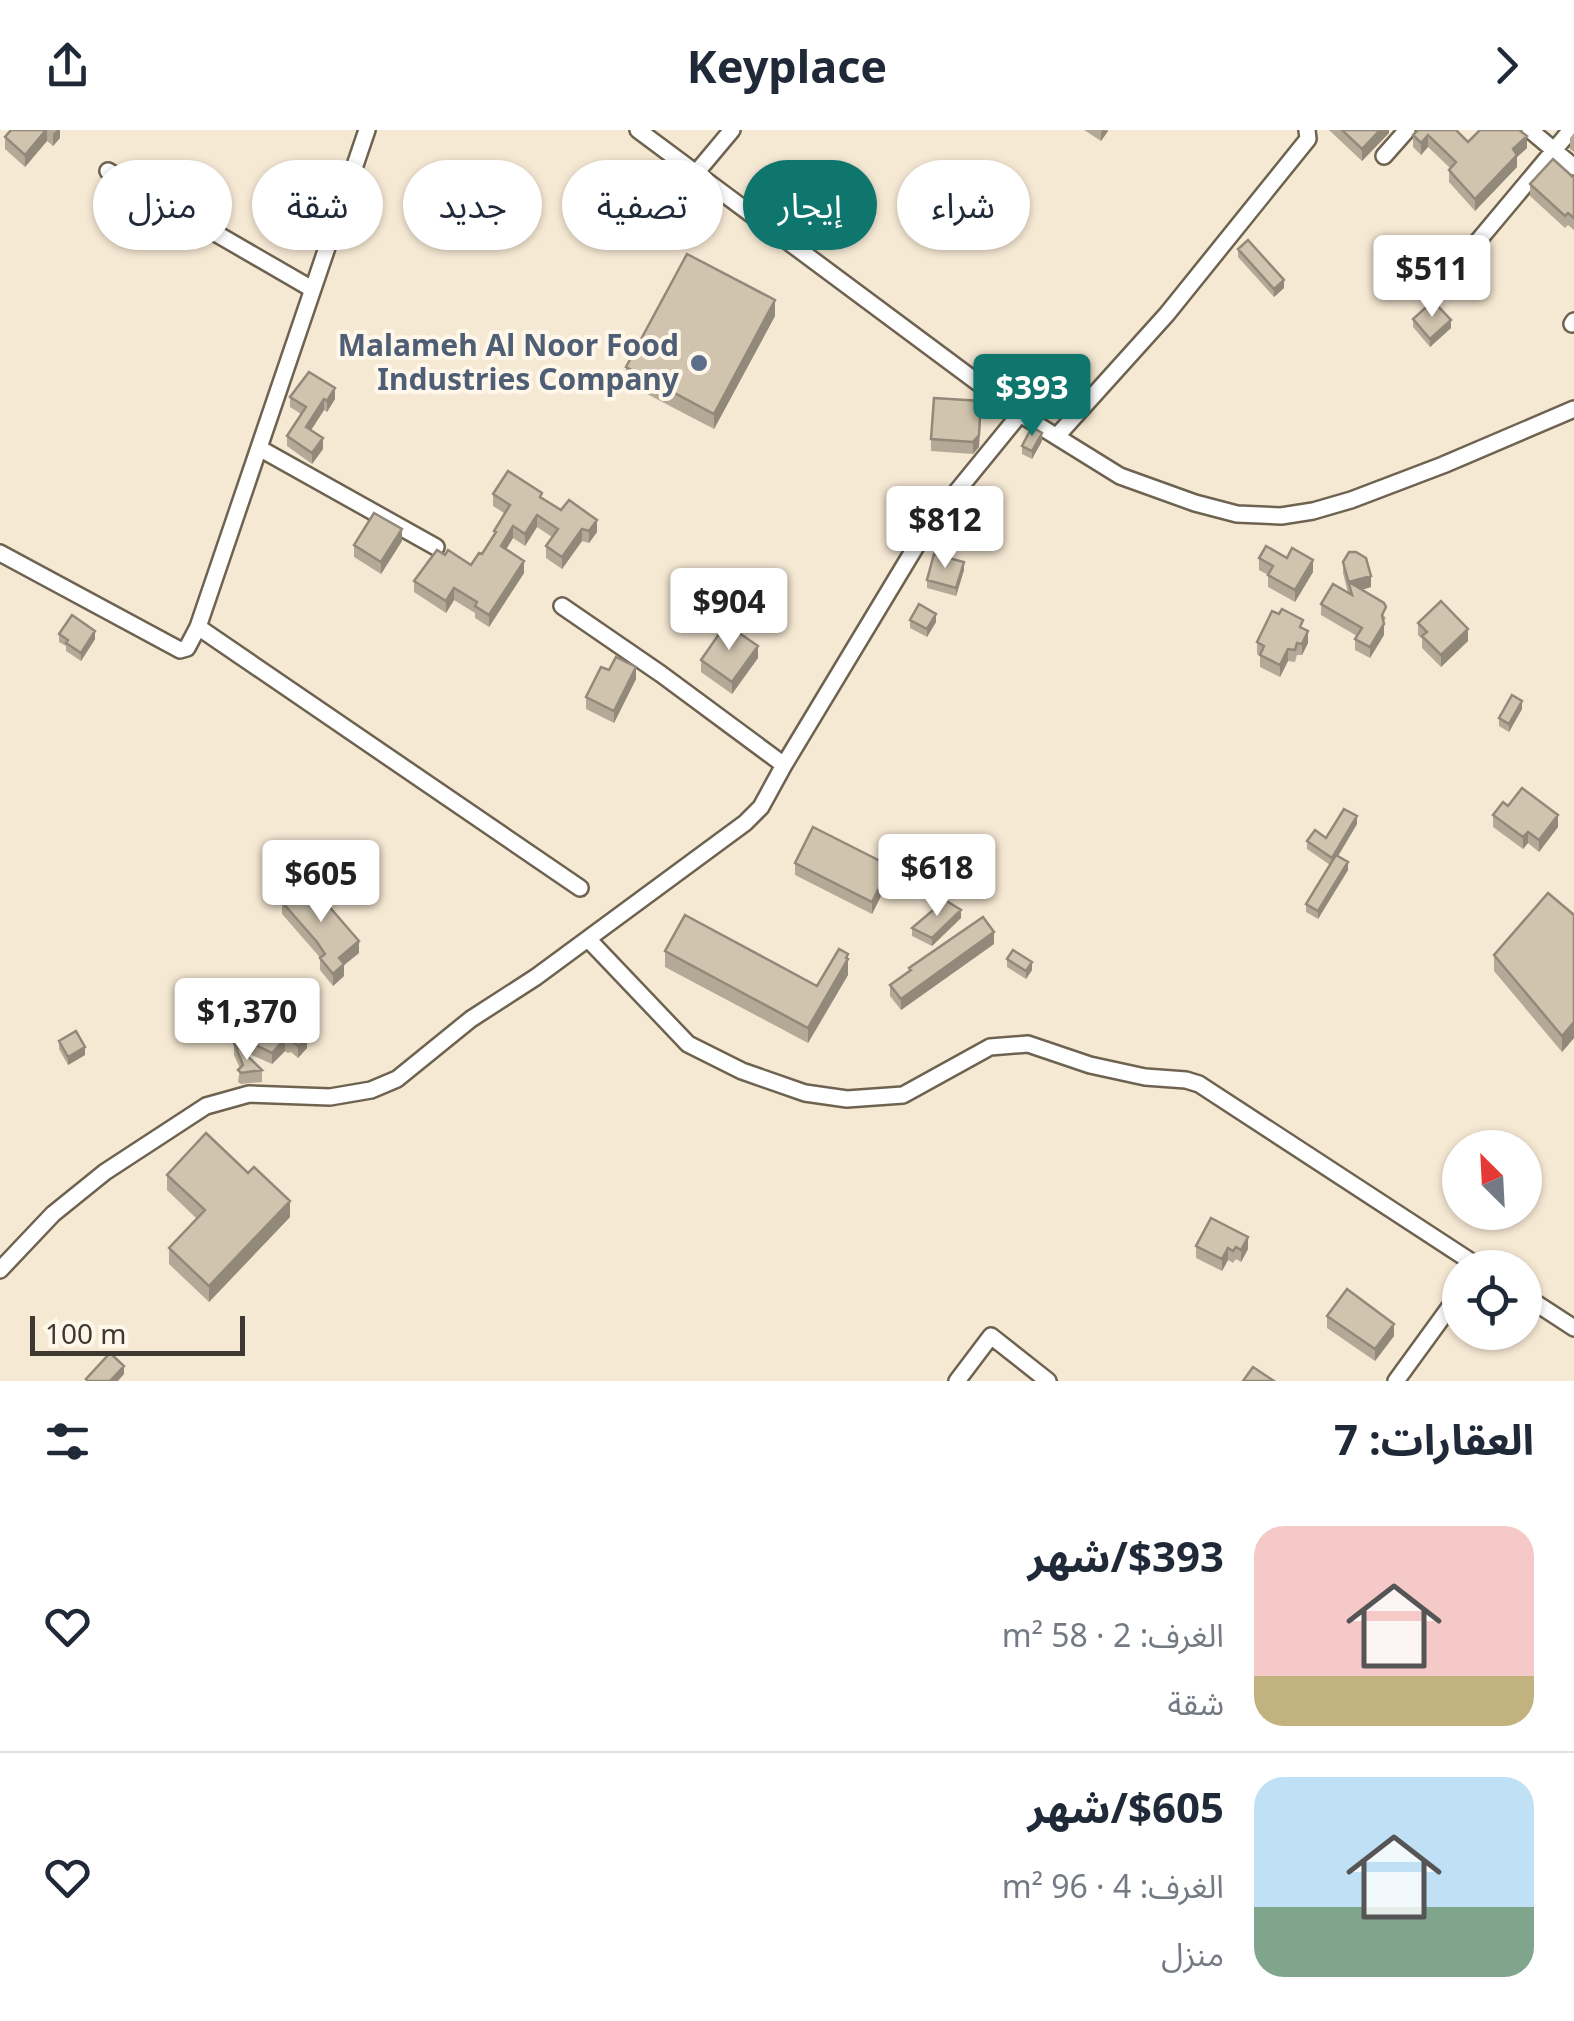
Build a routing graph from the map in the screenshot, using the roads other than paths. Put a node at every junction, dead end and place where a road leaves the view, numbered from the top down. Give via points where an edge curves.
1 (366, 130) edge
2 (638, 130) edge
3 (732, 130) edge
4 (1307, 130) edge
5 (1407, 130) edge
6 (1530, 130) edge
7 (1572, 130) edge
8 (1554, 151) junction
9 (1384, 156) dead end
10 (678, 160) edge
11 (707, 160) edge
12 (1574, 167) edge
13 (723, 193) edge
14 (232, 243) edge
15 (1468, 254) dead end
16 (312, 289) junction
17 (1574, 409) edge
18 (1020, 414) junction
19 (1057, 436) junction
20 (258, 448) junction
21 (436, 547) edge
22 (0, 552) edge
23 (562, 606) dead end
24 (198, 626) junction
25 (784, 765) junction
26 (580, 888) dead end
27 (588, 939) junction
28 (1454, 1250) edge
29 (0, 1270) edge
30 (1542, 1307) edge
31 (1442, 1318) edge
32 (1574, 1328) edge
33 (957, 1381) edge
34 (1048, 1381) edge
35 (1396, 1381) edge

1 - 16 street
2 - 10 street
3 - 11 street
4 - 19 street via 1308,139 1167,314
5 - 9 street
6 - 8 street
7 - 8 street
8 - 12 street
8 - 15 street
13 - 18 street
14 - 16 street
16 - 20 street
17 - 19 street via 1351,500 1281,516 1237,514 1155,490
18 - 19 street
18 - 25 street via 926,528
20 - 21 street
20 - 24 street
22 - 24 street via 180,650
23 - 25 street
24 - 26 street
25 - 27 street via 746,823
27 - 28 street via 688,1044 742,1071 805,1093 903,1096 990,1047 1028,1044 1145,1078 1186,1080
27 - 29 street via 398,1078 371,1090 249,1094 206,1106 105,1172
30 - 32 street
31 - 35 street
33 - 34 street via 991,1336

